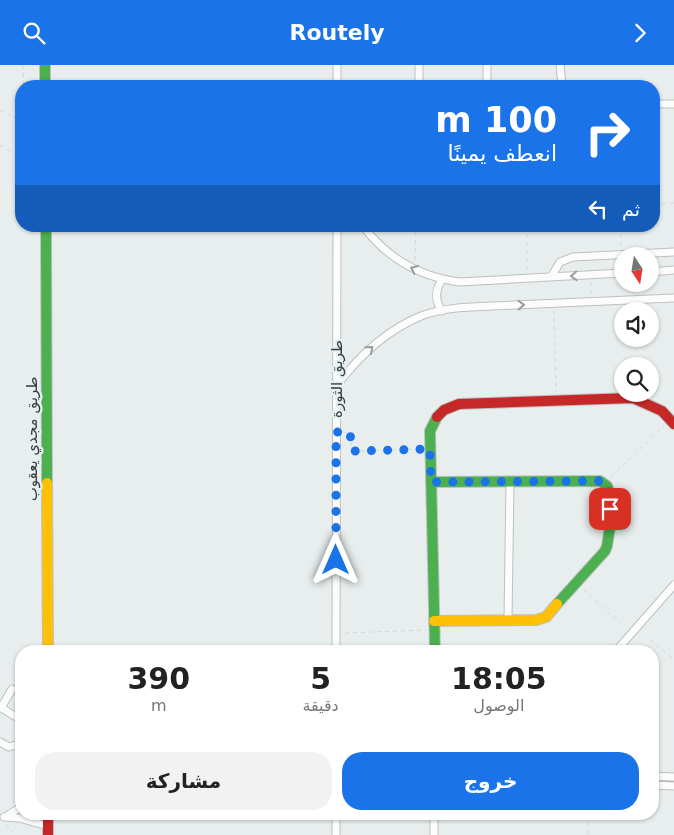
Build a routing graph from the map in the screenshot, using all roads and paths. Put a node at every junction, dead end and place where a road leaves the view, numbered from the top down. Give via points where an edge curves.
1 (24, 65) edge
2 (45, 65) edge
3 (337, 65) edge
4 (419, 65) edge
5 (487, 65) edge
6 (560, 65) edge
7 (24, 80) edge
8 (45, 80) edge
9 (337, 80) edge
10 (420, 80) edge
11 (487, 80) edge
12 (561, 80) edge
13 (660, 104) edge
14 (674, 104) edge
15 (0, 110) edge
16 (15, 118) edge
17 (0, 145) edge
18 (15, 153) edge
19 (674, 203) edge
20 (660, 204) edge
21 (46, 232) edge
22 (337, 232) edge
23 (369, 232) edge
24 (416, 232) edge
25 (527, 232) edge
26 (620, 232) edge
27 (620, 247) edge
28 (674, 252) edge
29 (659, 253) edge
30 (614, 255) edge
31 (674, 270) edge
32 (415, 271) junction
33 (659, 271) edge
34 (614, 274) edge
35 (591, 275) junction
36 (550, 277) junction
37 (528, 279) junction
38 (442, 280) junction
39 (674, 298) edge
40 (591, 302) junction
41 (554, 303) junction
42 (442, 311) junction
43 (337, 385) junction
44 (557, 401) junction
45 (673, 422) edge
46 (336, 432) junction
47 (430, 449) junction
48 (431, 482) junction
49 (510, 482) junction
50 (604, 483) junction
51 (577, 584) junction
52 (674, 585) edge
53 (508, 620) junction
54 (434, 625) junction
55 (336, 633) junction
56 (631, 634) junction
57 (650, 640) dead end
58 (48, 645) edge
59 (336, 645) edge
60 (435, 645) edge
61 (621, 645) edge
62 (656, 645) edge
63 (659, 647) edge
64 (674, 659) edge
65 (12, 689) dead end
66 (1, 707) edge
67 (15, 716) edge
68 (0, 742) edge
69 (15, 745) edge
70 (659, 776) edge
71 (674, 777) edge
72 (659, 785) edge
73 (674, 785) edge
74 (15, 810) edge
75 (2, 818) edge
76 (15, 818) edge
77 (23, 820) edge
78 (336, 820) edge
79 (434, 820) edge
80 (588, 820) edge
81 (48, 831) edge
82 (16, 835) edge
83 (336, 835) edge
84 (434, 835) edge
85 (588, 835) edge

1 - 7 path
2 - 8 street
3 - 9 street
4 - 10 street
5 - 11 street
6 - 12 street
13 - 14 street
15 - 16 path
17 - 18 path
19 - 20 path
21 - 58 street, طريق مجدي يعقوب
22 - 43 street, طريق الثورة
32 -> 23 street via 386,251
24 - 32 path
25 - 37 path
26 - 27 path
28 - 29 street
30 - 36 street via 569,258 560,263
31 - 33 street
32 - 38 street
34 - 35 street
35 -> 36 street
35 - 40 path
36 - 37 street
37 - 38 street
38 - 42 street via 436,293
39 - 40 street
40 - 41 street
42 -> 41 street
41 - 44 path
43 -> 42 street via 352,365 392,331
43 - 46 street, طريق الثورة
44 - 45 street via 633,398 652,404
44 - 47 street via 449,407 433,420
45 - 50 path
46 - 47 path via 350,433 355,451
46 - 55 street, طريق الثورة
47 - 48 street
48 - 49 street
48 - 54 street
49 - 50 street
49 - 53 street
50 - 51 street via 610,494 608,546
51 - 53 street via 546,617
51 - 56 path
52 - 56 street
53 - 54 street
54 - 55 path
54 - 60 street
55 - 59 street, طريق الثورة
56 - 61 street
57 - 62 path
63 - 64 path
65 - 66 street
66 - 67 street
68 - 69 street via 9,747
70 - 71 street
72 - 73 street
74 - 75 street
75 - 76 street
75 - 82 path
77 - 81 street
78 - 83 street
79 - 84 street
80 - 85 path

